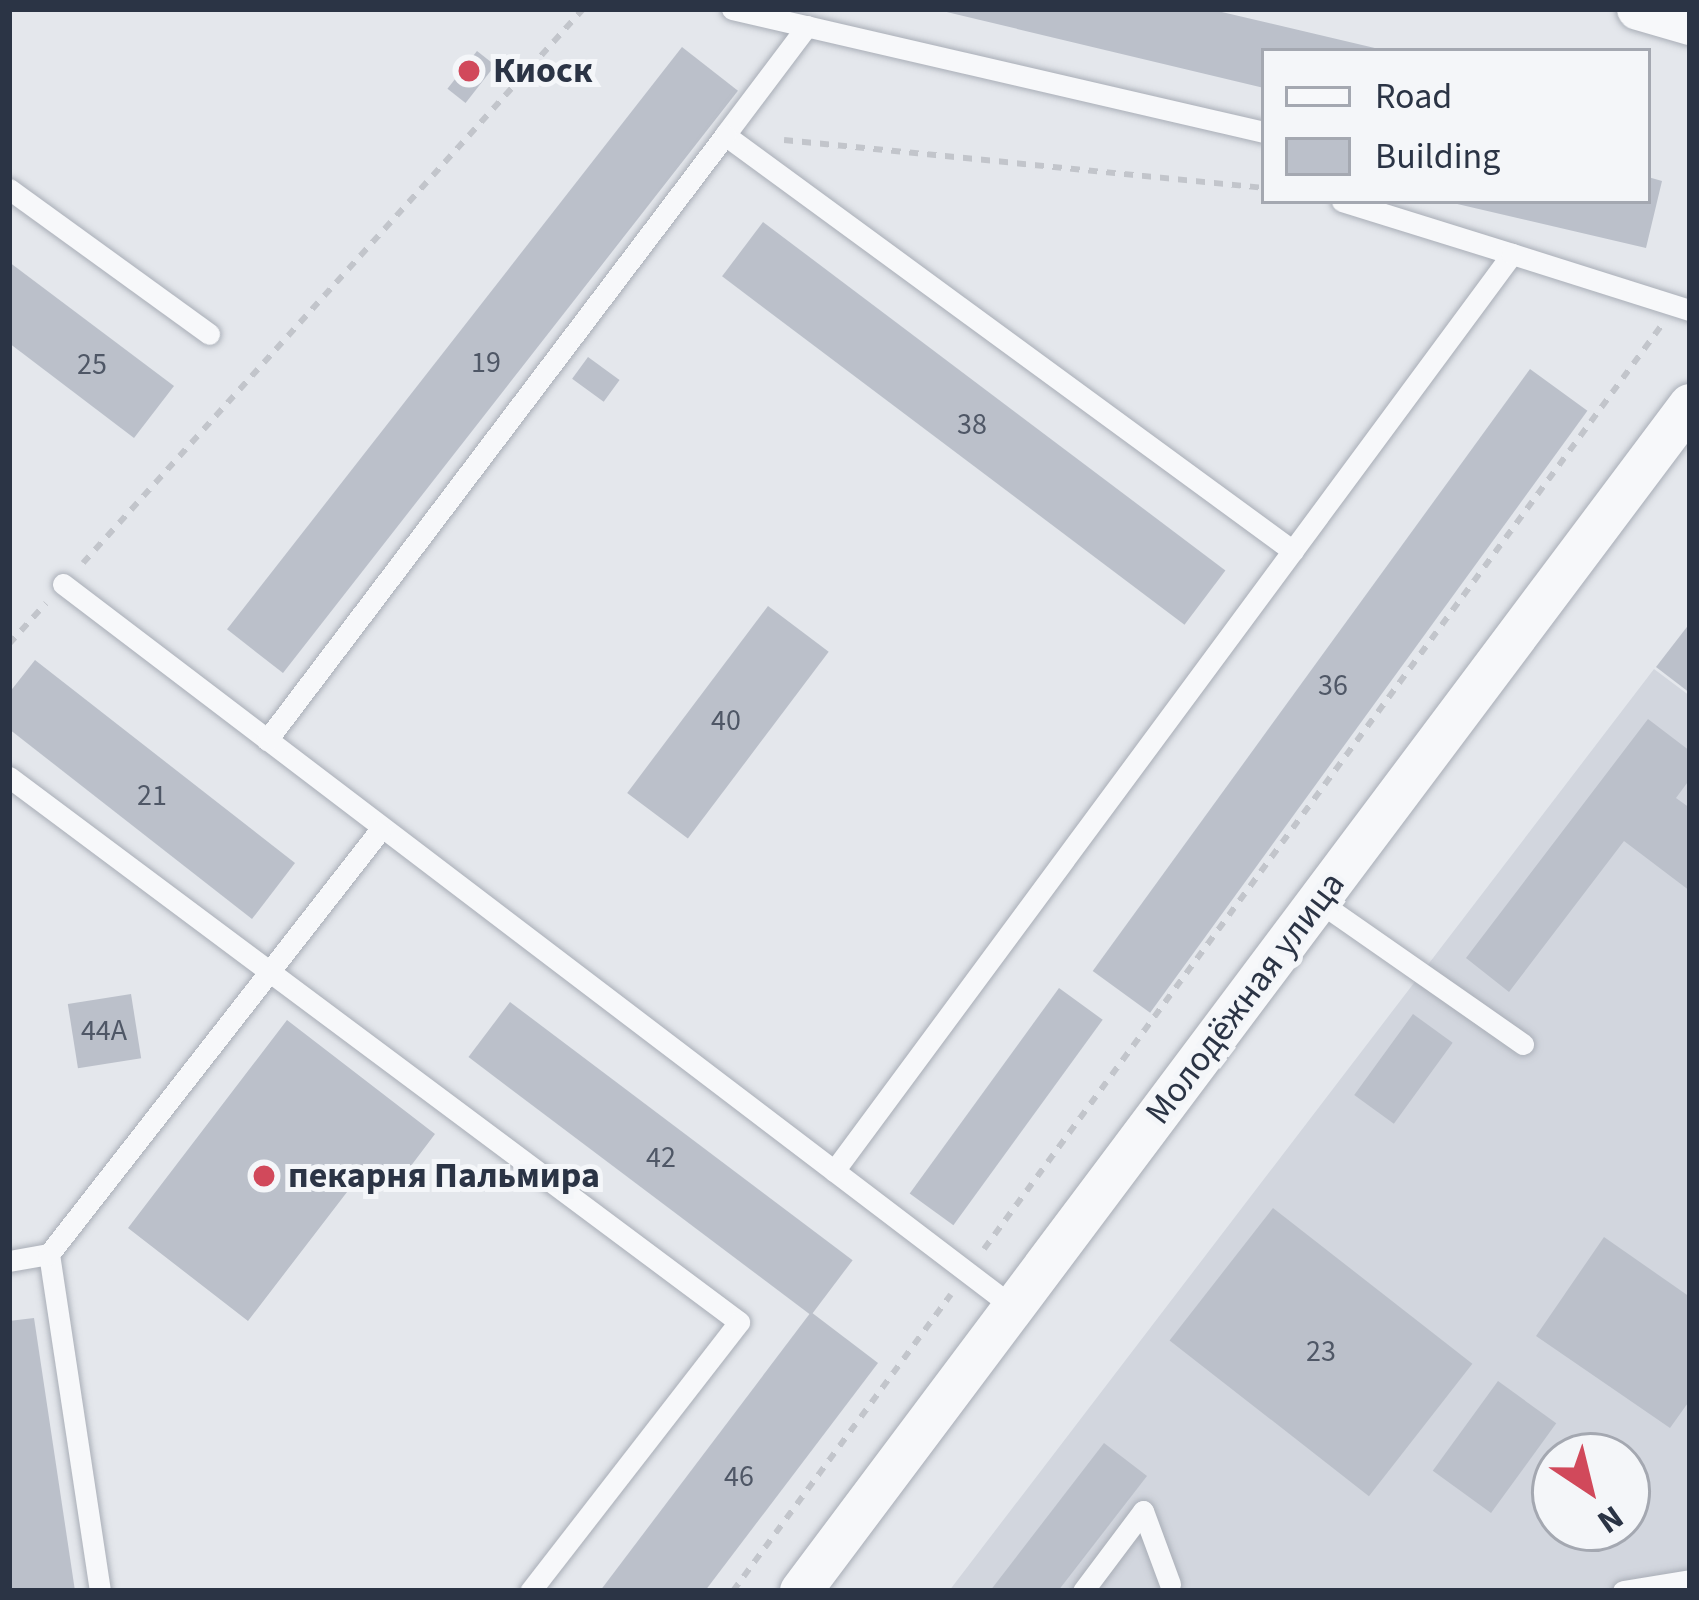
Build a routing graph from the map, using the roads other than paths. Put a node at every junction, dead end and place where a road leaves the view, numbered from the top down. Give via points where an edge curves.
1 (733, 9) edge
2 (1638, 9) edge
3 (1690, 24) edge
4 (807, 26) junction
5 (1261, 131) edge
6 (725, 135) junction
7 (9, 188) edge
8 (1352, 204) edge
9 (1512, 254) junction
10 (1683, 308) edge
11 (208, 334) dead end
12 (1690, 405) edge
13 (1293, 551) junction
14 (63, 584) road end
15 (267, 740) junction
16 (9, 777) edge
17 (380, 830) junction
18 (1318, 901) junction
19 (266, 970) junction
20 (1523, 1045) dead end
21 (834, 1171) junction
22 (49, 1254) junction
23 (9, 1262) edge
24 (1013, 1307) junction
25 (1690, 1580) edge
26 (1169, 1584) dead end
27 (100, 1591) edge
28 (530, 1591) edge
29 (801, 1591) edge
30 (1083, 1591) edge
31 (1623, 1591) edge

1 - 4 lane
2 - 3 street
4 - 5 lane
4 - 6 lane
6 - 13 lane
6 - 15 lane
7 - 11 lane
8 - 9 lane
9 - 10 lane
9 - 13 lane
12 - 18 street, Молодёжная улица
13 - 21 lane
14 - 15 lane
15 - 17 lane
16 - 19 lane
17 - 19 lane
17 - 21 lane
18 - 20 lane
18 - 24 street, Молодёжная улица
19 - 22 lane
19 - 28 lane via 739,1322
21 - 24 lane
22 - 23 lane
22 - 27 lane
24 - 29 street, Молодёжная улица
25 - 31 lane
26 - 30 lane via 1143,1511

